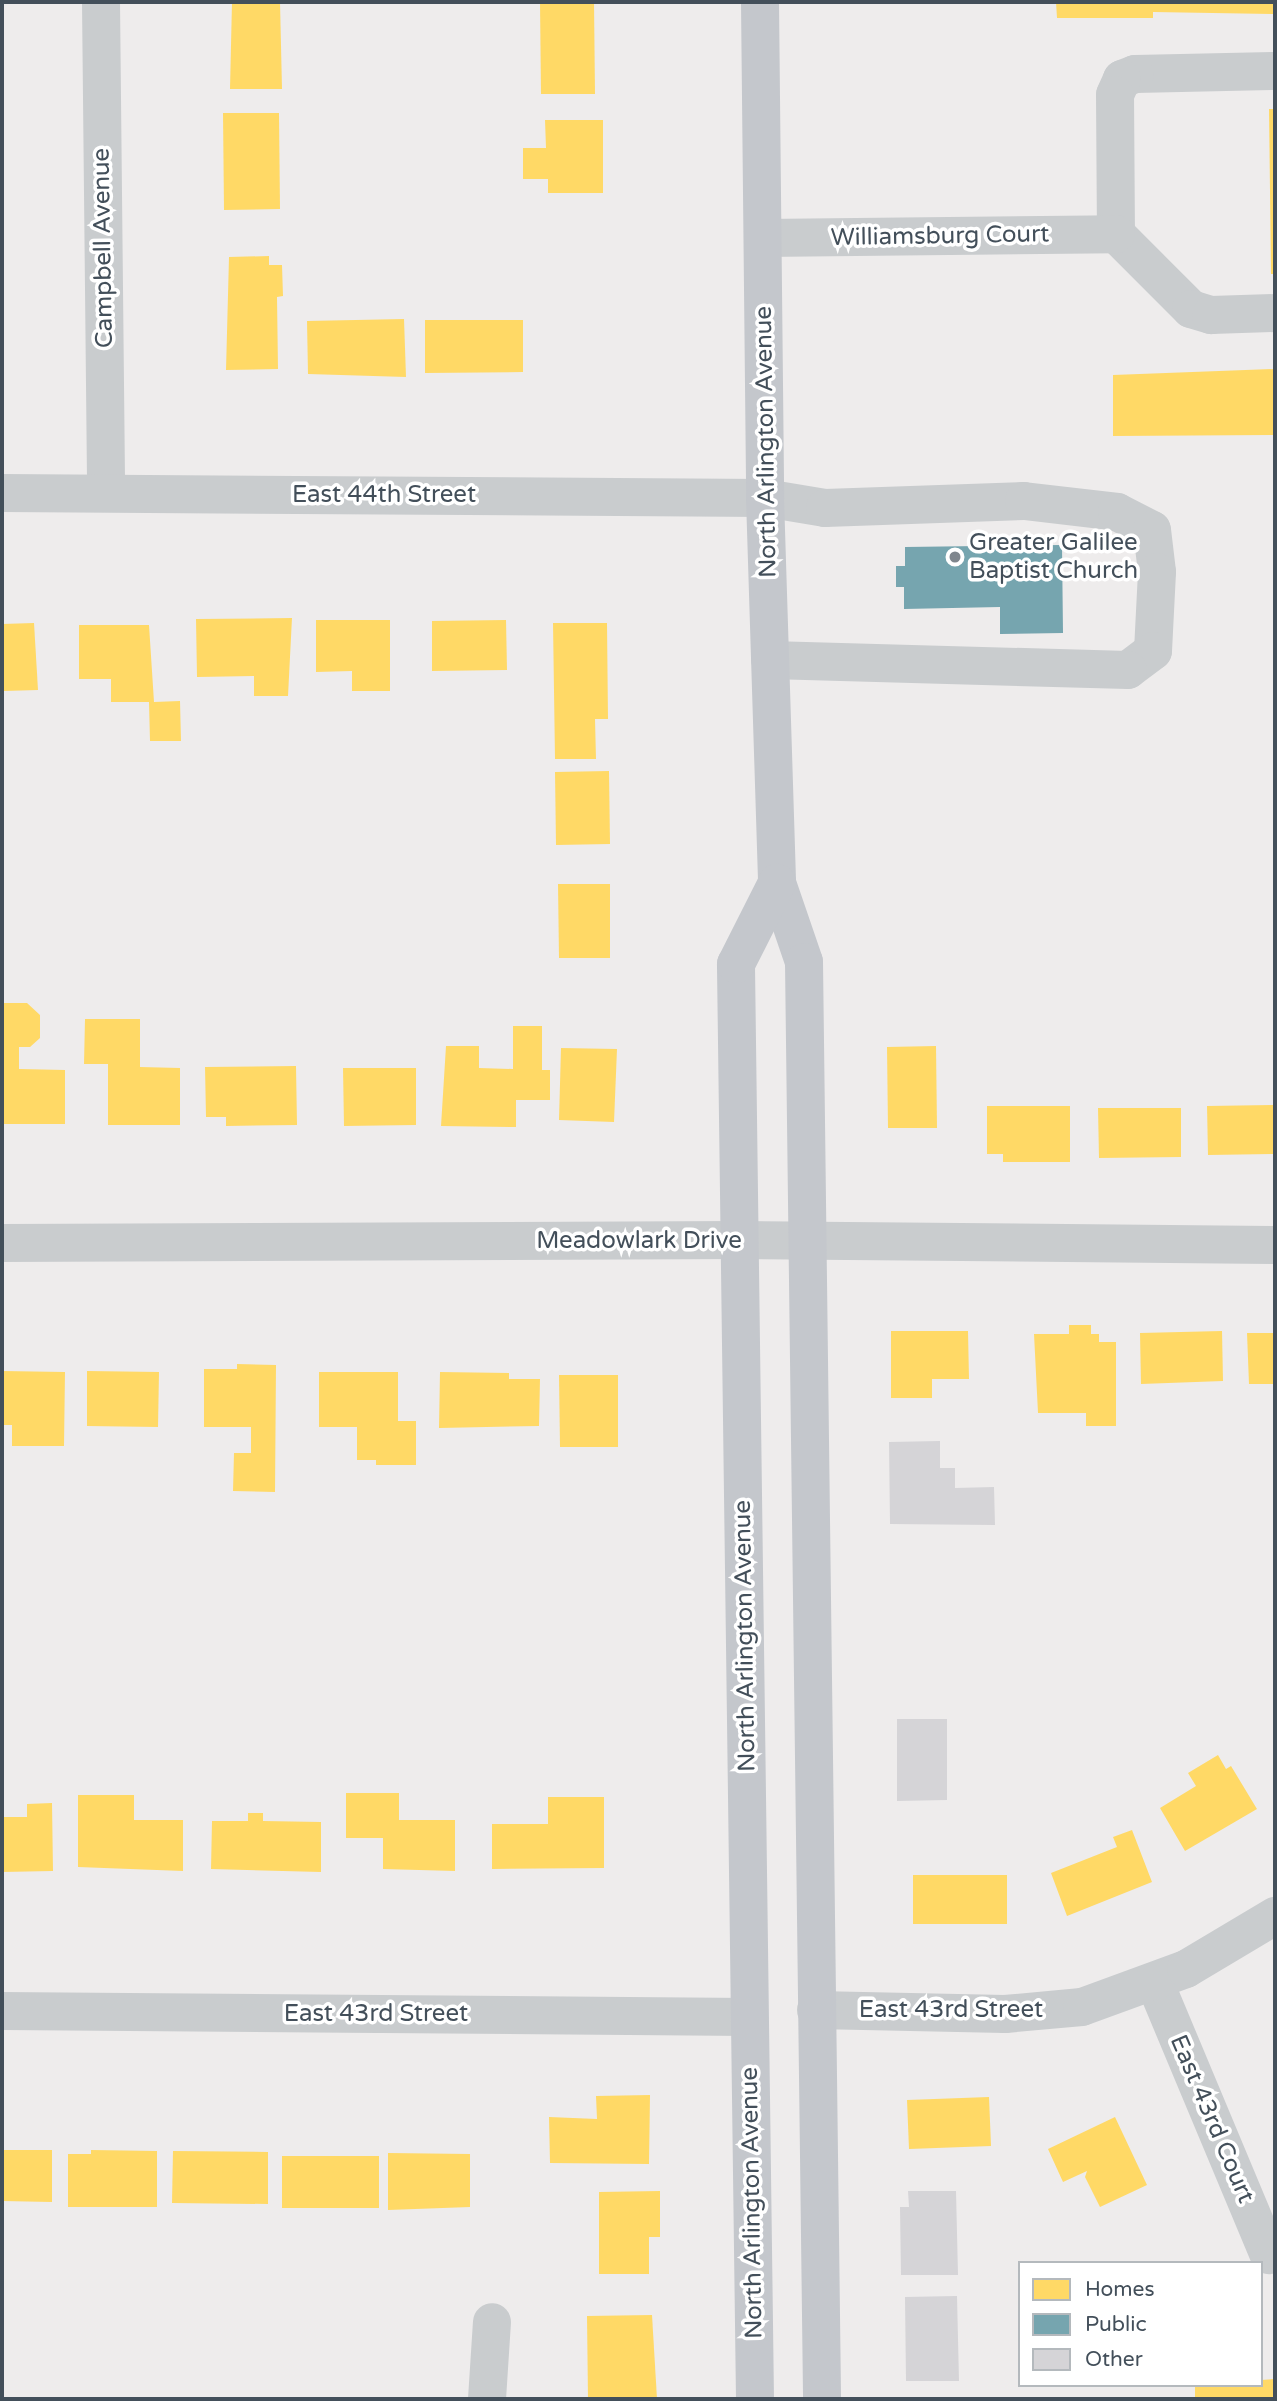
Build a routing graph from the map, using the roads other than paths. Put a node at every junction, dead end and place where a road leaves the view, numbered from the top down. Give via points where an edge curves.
1 (100, 2) edge
2 (760, 2) edge
3 (1275, 71) edge
4 (1116, 234) junction
5 (763, 238) junction
6 (1275, 313) edge
7 (2, 493) edge
8 (106, 494) junction
9 (765, 498) junction
10 (770, 660) junction
11 (777, 883) junction
12 (741, 1241) junction
13 (2, 1243) edge
14 (808, 1244) junction
15 (1275, 1245) edge
16 (1275, 1916) edge
17 (1155, 1983) junction
18 (816, 2010) junction
19 (2, 2011) edge
20 (749, 2017) junction
21 (1269, 2255) dead end
22 (492, 2322) dead end
23 (487, 2399) edge
24 (754, 2399) edge
25 (822, 2399) edge

1 - 8 street, Campbell Avenue
2 - 5 main road, North Arlington Avenue
3 - 4 street via 1135,74 1122,79 1115,95
4 - 5 street, Williamsburg Court
4 - 6 street via 1191,309 1211,315
5 - 9 main road, North Arlington Avenue
7 - 8 street, East 44th Street
8 - 9 street, East 44th Street
9 - 10 main road, North Arlington Avenue
9 - 10 street, East 44th Street via 825,508 1024,501 1117,512 1152,530 1157,572 1153,651 1128,670
10 - 11 main road, North Arlington Avenue
11 - 12 main road, North Arlington Avenue via 736,964
11 - 14 main road, North Arlington Avenue via 804,962
12 - 13 street, Meadowlark Drive
12 - 14 street, Meadowlark Drive
12 - 20 main road, North Arlington Avenue
14 - 15 street, Meadowlark Drive
14 - 18 main road, North Arlington Avenue
16 - 17 street, East 43rd Street
17 - 18 street, East 43rd Street via 1066,2010 1005,2014
17 - 21 street, East 43rd Court
18 - 25 main road, North Arlington Avenue
19 - 20 street, East 43rd Street
20 - 24 main road, North Arlington Avenue
22 - 23 street

